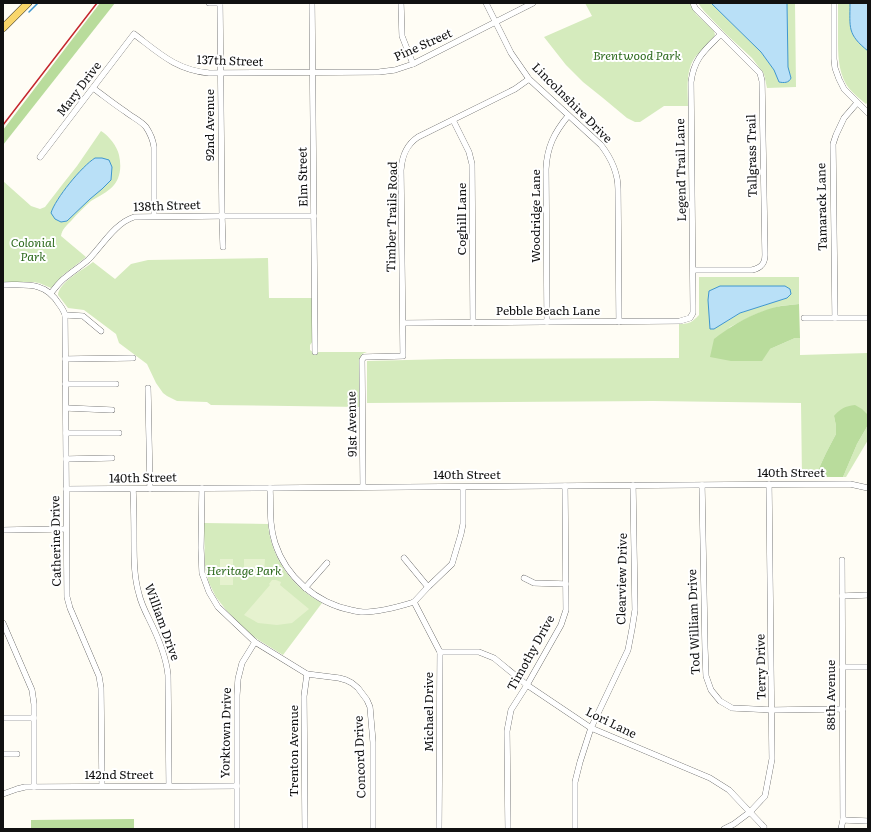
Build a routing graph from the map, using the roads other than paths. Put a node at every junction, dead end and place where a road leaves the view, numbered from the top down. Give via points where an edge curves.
1 (28, 3) edge
2 (209, 3) edge
3 (220, 3) edge
4 (312, 3) edge
5 (401, 3) edge
6 (486, 3) edge
7 (533, 3) edge
8 (693, 3) edge
9 (834, 3) edge
10 (496, 22) junction
11 (3, 28) edge
12 (134, 34) joint
13 (721, 34) junction
14 (413, 64) junction
15 (221, 73) junction
16 (313, 73) junction
17 (529, 79) junction
18 (93, 88) junction
19 (858, 103) junction
20 (868, 113) edge
21 (568, 116) junction
22 (453, 120) junction
23 (40, 158) dead end
24 (154, 216) junction
25 (222, 216) junction
26 (314, 216) junction
27 (223, 247) dead end
28 (693, 270) junction
29 (3, 285) edge
30 (51, 293) junction
31 (65, 315) junction
32 (692, 316) joint
33 (804, 318) dead end
34 (835, 318) junction
35 (868, 318) edge
36 (473, 322) junction
37 (547, 322) junction
38 (619, 322) junction
39 (403, 323) junction
40 (101, 331) dead end
41 (315, 352) dead end
42 (133, 358) dead end
43 (65, 359) junction
44 (362, 360) joint
45 (65, 384) junction
46 (116, 384) dead end
47 (148, 388) dead end
48 (66, 408) junction
49 (112, 410) dead end
50 (66, 433) junction
51 (119, 433) dead end
52 (112, 458) dead end
53 (66, 459) junction
54 (769, 484) junction
55 (633, 485) junction
56 (702, 485) junction
57 (565, 486) junction
58 (363, 487) junction
59 (463, 487) junction
60 (202, 488) junction
61 (270, 488) junction
62 (868, 488) edge
63 (66, 489) junction
64 (133, 489) junction
65 (150, 489) junction
66 (66, 529) junction
67 (3, 530) edge
68 (404, 558) dead end
69 (842, 560) dead end
70 (327, 563) dead end
71 (524, 578) dead end
72 (566, 584) junction
73 (428, 587) junction
74 (305, 588) junction
75 (868, 595) edge
76 (842, 596) junction
77 (414, 602) junction
78 (3, 623) edge
79 (255, 642) junction
80 (440, 652) junction
81 (842, 667) junction
82 (868, 667) edge
83 (307, 674) junction
84 (527, 685) junction
85 (843, 709) junction
86 (772, 710) junction
87 (3, 718) edge
88 (34, 718) junction
89 (591, 728) junction
90 (3, 754) edge
91 (17, 754) dead end
92 (102, 786) junction
93 (169, 786) junction
94 (236, 786) junction
95 (34, 787) junction
96 (3, 794) edge
97 (750, 812) junction
98 (843, 820) junction
99 (868, 821) edge
100 (764, 827) dead end
101 (237, 829) edge
102 (306, 829) edge
103 (373, 829) edge
104 (439, 829) edge
105 (508, 829) edge
106 (575, 829) edge
107 (724, 829) edge
108 (841, 829) edge

1 - 11 main road
2 - 3 street
3 - 15 street, 92nd Avenue
4 - 16 street, Elm Street
5 - 14 street via 402,36
6 - 10 street, Lincolnshire Drive
7 - 10 street, Pine Street
8 - 13 street, Tallgrass Trail
9 - 19 street via 836,68 844,89
10 - 14 street, Pine Street
10 - 17 street, Lincolnshire Drive via 511,53
12 - 15 street, 137th Street via 181,66 200,72
12 - 18 street, Mary Drive
13 - 28 street, Legend Trail Lane via 698,59 691,78
13 - 28 street, Tallgrass Trail via 760,73 762,81 765,259 762,266 752,270
14 - 16 street, Pine Street via 379,72
15 - 16 street, 137th Street
15 - 25 street, 92nd Avenue
16 - 26 street, Elm Street
17 - 21 street, Lincolnshire Drive
17 - 22 street, Timber Trails Road via 515,89
18 - 23 street, Mary Drive
18 - 24 street via 145,126 152,138
19 - 20 street
19 - 34 street, Tamarack Lane via 844,118 833,144
21 - 37 street, Woodridge Lane via 556,131 547,157
21 - 38 street, Lincolnshire Drive via 601,145 617,176
22 - 36 street, Coghill Lane via 469,152 472,164
22 - 39 street, Timber Trails Road via 414,140 407,148 402,161
24 - 25 street, 138th Street
24 - 30 street, 138th Street via 134,217 124,221 86,262 64,278
25 - 26 street, 138th Street
25 - 27 street, 92nd Avenue
26 - 41 street, Elm Street
28 - 32 street, Legend Trail Lane
29 - 30 street via 36,286
30 - 31 street, Catherine Drive
31 - 40 street via 83,316
31 - 43 street, Catherine Drive
32 - 38 street, Pebble Beach Lane via 680,321
33 - 34 street
34 - 35 street
36 - 37 street, Pebble Beach Lane
36 - 39 street, Pebble Beach Lane
37 - 38 street, Pebble Beach Lane
39 - 44 street, Timber Trails Road via 403,356 364,357
42 - 43 street
43 - 45 street, Catherine Drive
44 - 58 street, 91st Avenue
45 - 46 street
45 - 48 street, Catherine Drive
47 - 65 street
48 - 49 street
48 - 50 street, Catherine Drive
50 - 51 street
50 - 53 street, Catherine Drive
52 - 53 street
53 - 63 street, Catherine Drive
54 - 56 street, 140th Street
54 - 62 street, 140th Street via 850,484
54 - 86 street, Terry Drive
55 - 56 street, 140th Street
55 - 57 street, 140th Street
55 - 89 street, Clearview Drive via 635,610 632,629 628,650
56 - 86 street, Tod William Drive via 706,676 711,690 720,701 732,708
57 - 59 street, 140th Street
57 - 72 street, Timothy Drive
58 - 59 street, 140th Street
58 - 61 street, 140th Street
59 - 73 street via 461,534 452,564
60 - 61 street, 140th Street
60 - 65 street, 140th Street
60 - 79 street, Concord Drive via 202,573 218,607
61 - 74 street via 275,543 292,575
63 - 64 street, 140th Street
63 - 66 street, Catherine Drive
64 - 65 street, 140th Street
64 - 93 street, William Drive via 136,585 142,605 165,656 168,674
66 - 67 street
66 - 92 street, Catherine Drive via 69,603 99,676 101,688
68 - 73 street
69 - 76 street, 88th Avenue
70 - 74 street
71 - 72 street via 534,583
72 - 84 street, Timothy Drive via 566,610 561,625
73 - 77 street
74 - 77 street via 321,599 342,608 362,612 389,609
75 - 76 street
76 - 81 street, 88th Avenue
77 - 80 street, Michael Drive
78 - 88 street via 32,690
79 - 83 street, Concord Drive
79 - 94 street, Yorktown Drive via 242,663 238,679
80 - 84 street, Lori Lane via 479,652 494,658
80 - 104 street, Michael Drive
81 - 82 street
81 - 85 street, 88th Avenue
83 - 102 street, Trenton Avenue via 304,696
83 - 103 street, Concord Drive via 346,680 358,688 370,707 373,742
84 - 89 street, Lori Lane
84 - 105 street, Timothy Drive via 510,710 507,731
85 - 86 street, Tod William Drive
85 - 98 street, 88th Avenue
86 - 97 street, Terry Drive via 772,759 765,796
87 - 88 street
88 - 95 street
89 - 97 street, Lori Lane via 710,778 729,790
89 - 106 street, Clearview Drive via 575,782
90 - 91 street
92 - 93 street, 142nd Street
92 - 95 street, 142nd Street
93 - 94 street, 142nd Street
94 - 101 street, Yorktown Drive
95 - 96 street, 142nd Street
97 - 100 street, Lori Lane
97 - 107 street, Terry Drive
98 - 99 street
98 - 108 street, 88th Avenue

